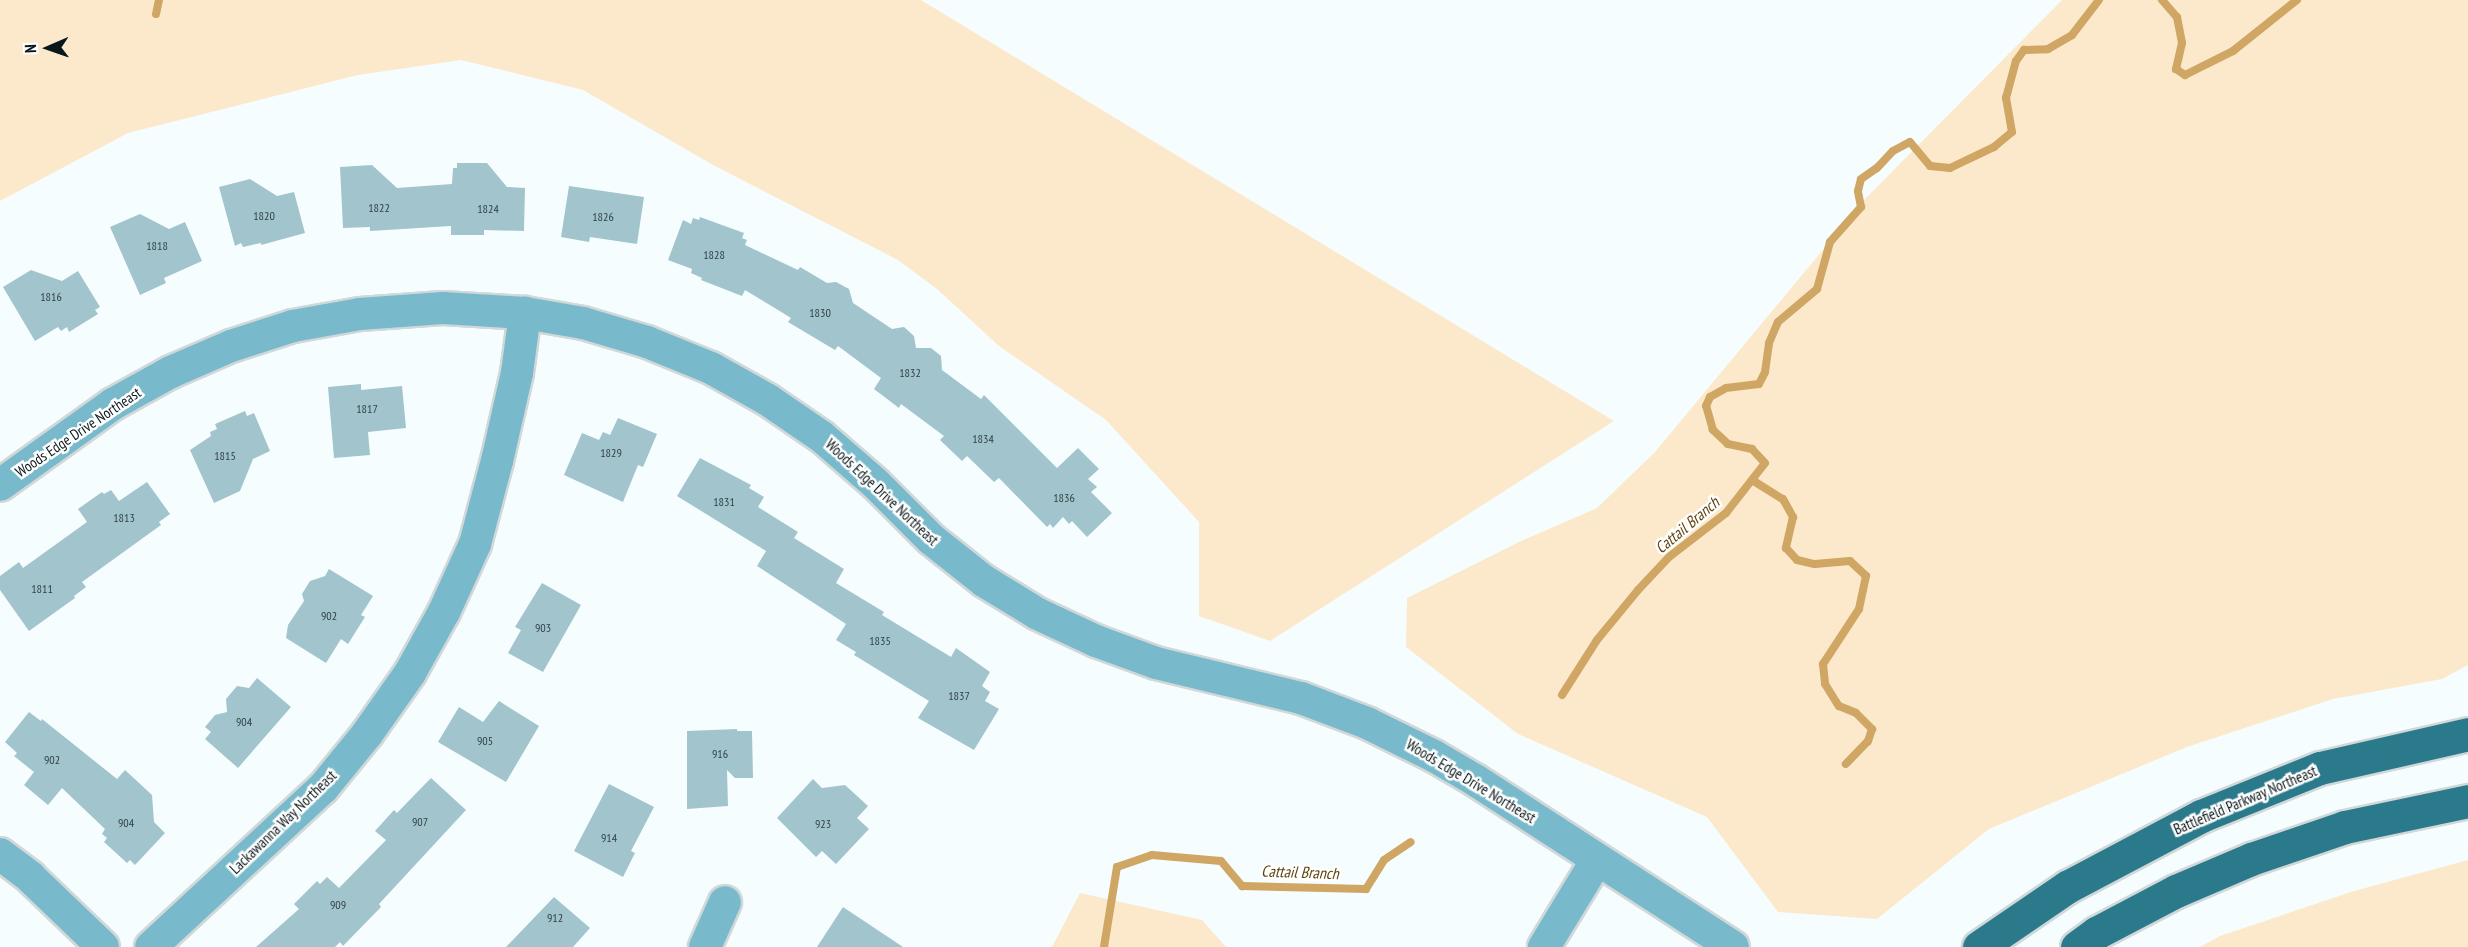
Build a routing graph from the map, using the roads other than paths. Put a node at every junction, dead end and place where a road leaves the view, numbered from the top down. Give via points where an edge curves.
1 (525, 313) junction
2 (0, 485) edge
3 (2468, 735) edge
4 (2468, 801) edge
5 (0, 854) edge
6 (1597, 860) junction
7 (725, 902) dead end
8 (103, 947) edge
9 (150, 947) edge
10 (705, 947) edge
11 (1544, 947) edge
12 (1733, 947) edge
13 (1979, 947) edge
14 (2077, 947) edge

1 - 2 street, Woods Edge Drive Northeast via 443,308 360,314 293,326 231,346 171,372 113,404
1 - 6 street, Woods Edge Drive Northeast via 583,323 647,342 711,368 822,437 931,539 984,580 1038,614 1156,663 1301,698 1366,723 1465,774
1 - 9 street, Lackawanna Way Northeast via 498,461 475,544 410,673 368,734 323,788
3 - 13 main road, Battlefield Parkway Northeast via 2319,768 2201,816 2067,887
4 - 14 main road via 2345,827 2251,859 2176,891
5 - 8 street via 30,877
6 - 11 street
6 - 12 street, Woods Edge Drive Northeast
7 - 10 street

